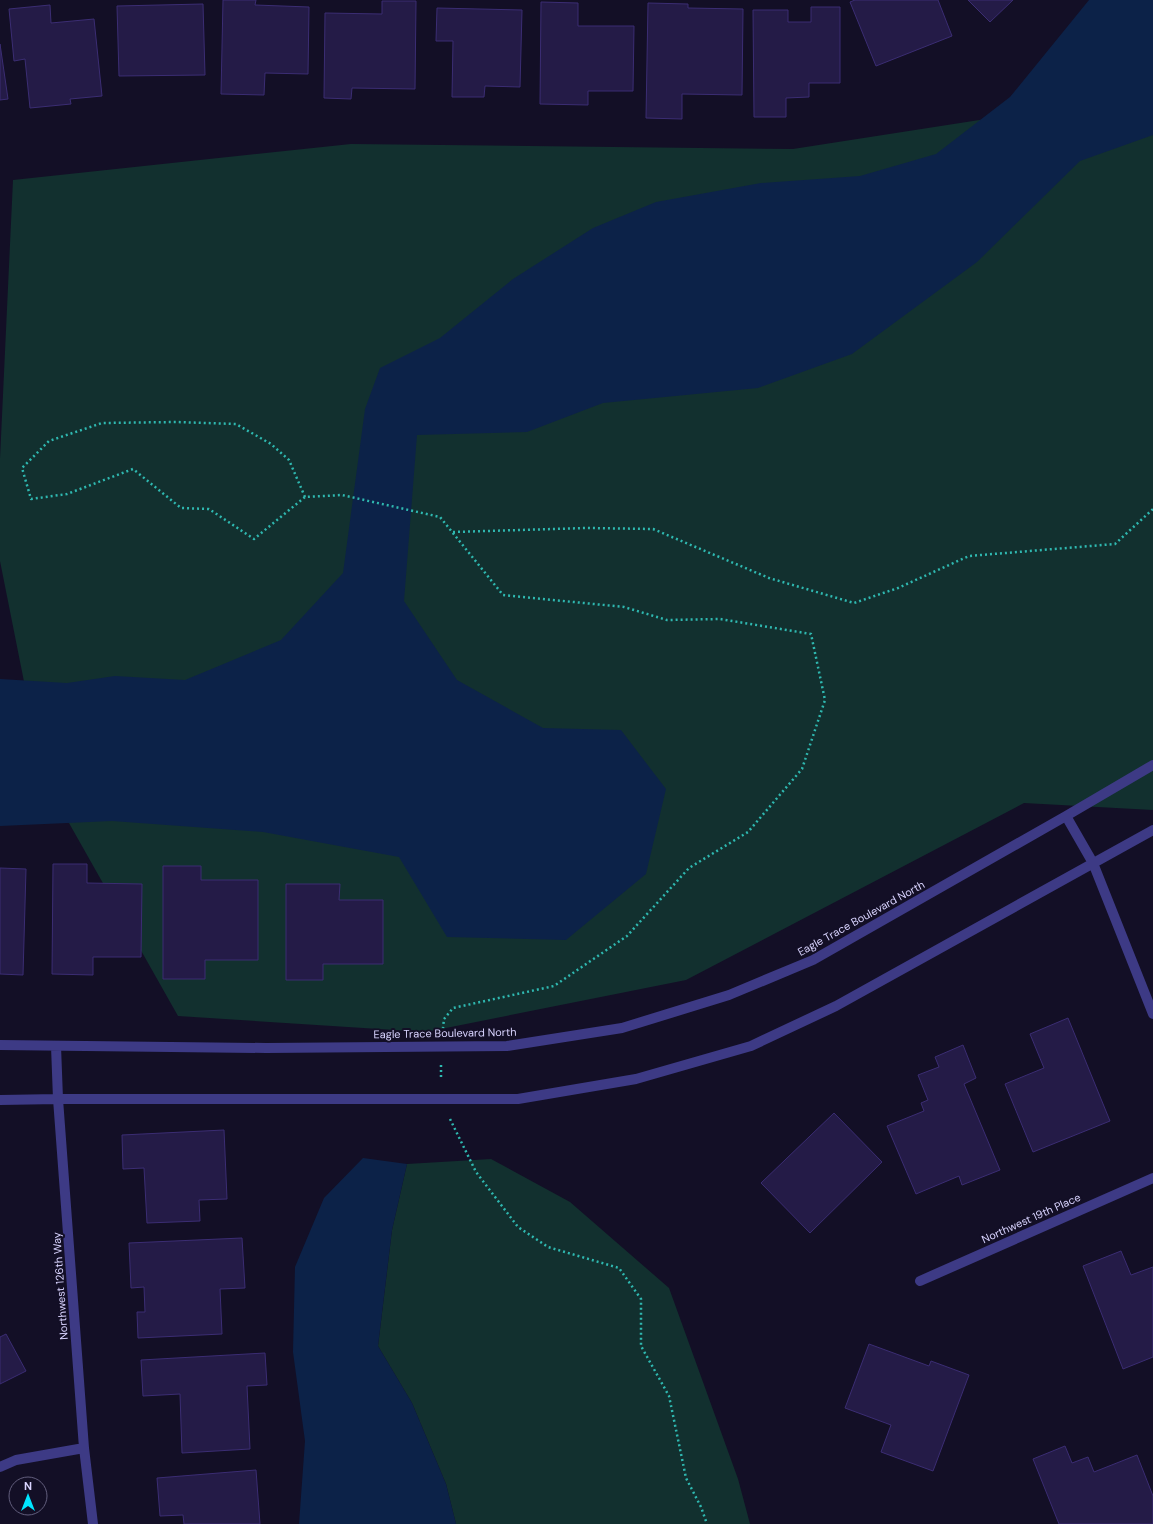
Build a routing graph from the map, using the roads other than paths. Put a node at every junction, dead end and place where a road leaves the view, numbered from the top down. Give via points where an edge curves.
1 (1153, 765) edge
2 (1066, 816) junction
3 (1153, 830) edge
4 (1093, 863) junction
5 (1153, 1014) edge
6 (0, 1045) edge
7 (56, 1046) junction
8 (58, 1099) junction
9 (0, 1100) edge
10 (1153, 1178) edge
11 (920, 1281) dead end
12 (84, 1448) junction
13 (0, 1467) edge
14 (93, 1524) edge

1 - 2 street, Eagle Trace Boulevard North
2 - 4 street
2 - 7 street, Eagle Trace Boulevard North via 813,960 729,995 622,1028 507,1046
3 - 4 street
4 - 5 street
4 - 8 street via 836,1006 751,1046 636,1079 518,1099
6 - 7 street, Eagle Trace Boulevard North
7 - 8 street, Northwest 126th Way
8 - 9 street
8 - 12 street, Northwest 126th Way
10 - 11 street, Northwest 19th Place
12 - 13 street via 16,1460
12 - 14 street, Northwest 126th Way

